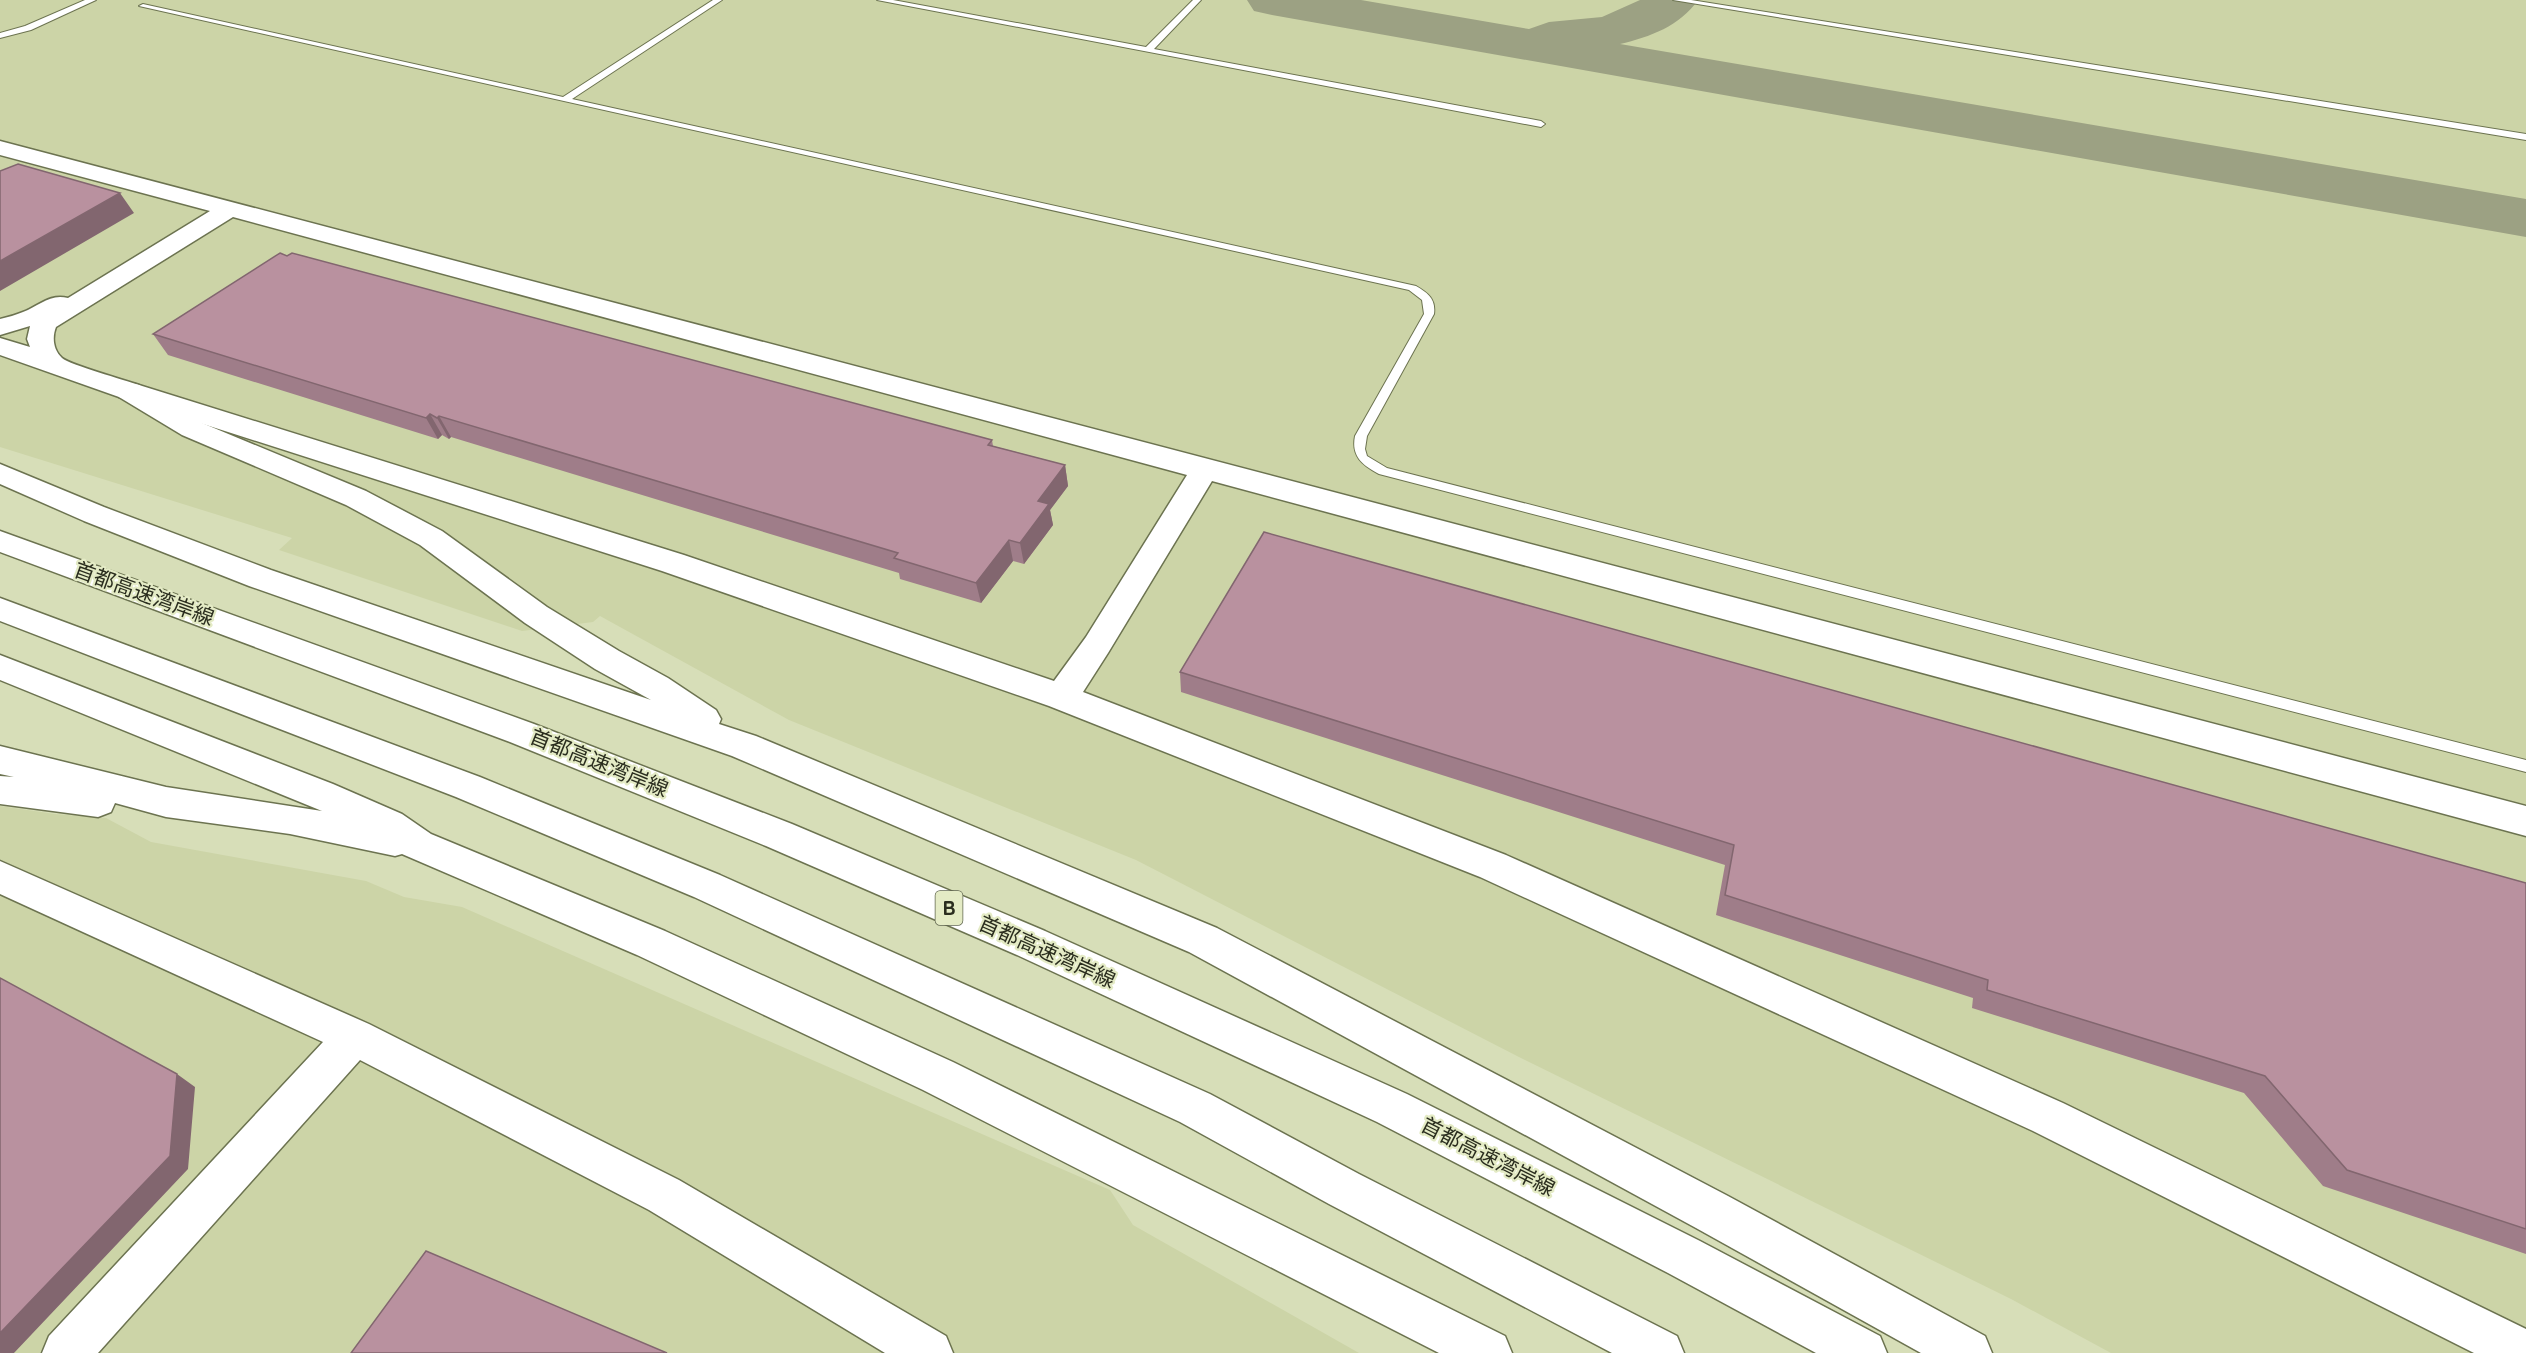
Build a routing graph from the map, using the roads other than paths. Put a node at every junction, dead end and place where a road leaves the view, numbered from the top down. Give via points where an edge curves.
1 (92, 0) edge
2 (718, 0) edge
3 (881, 0) edge
4 (1197, 0) edge
5 (1677, 0) edge
6 (143, 6) dead end
7 (0, 36) edge
8 (1148, 50) junction
9 (566, 99) junction
10 (1541, 124) dead end
11 (2526, 137) edge
12 (0, 148) edge
13 (225, 208) junction
14 (0, 327) edge
15 (0, 346) edge
16 (54, 365) junction
17 (129, 391) junction
18 (1204, 470) junction
19 (0, 473) edge
20 (0, 541) edge
21 (0, 609) edge
22 (0, 667) edge
23 (1061, 697) junction
24 (744, 746) junction
25 (0, 760) edge
26 (2526, 766) edge
27 (0, 790) edge
28 (166, 802) junction
29 (2526, 821) edge
30 (418, 845) junction
31 (0, 877) edge
32 (355, 1036) junction
33 (66, 1353) edge
34 (928, 1353) edge
35 (1488, 1353) edge
36 (1660, 1353) edge
37 (1863, 1353) edge
38 (1968, 1353) edge
39 (2524, 1353) edge

1 - 7 lane
2 - 9 lane
3 - 8 lane
4 - 8 lane
5 - 11 lane
6 - 9 lane
8 - 10 lane
9 - 26 lane via 1412,288 1428,298 1429,314 1361,436 1360,455 1369,465
12 - 13 main road
13 - 14 main road via 32,318
13 - 16 main road via 46,322 42,328 42,350
13 - 18 main road
15 - 16 main road
16 - 17 main road
17 - 23 main road via 673,563
17 - 24 main road via 192,429 356,498 431,538 536,615 656,687
18 - 23 main road
18 - 29 main road
19 - 24 main road via 250,574
20 - 37 main road, 首都高速湾岸線 / B via 522,733 778,835 1031,943 1392,1108
21 - 36 main road via 468,787 707,886 1195,1108
22 - 30 main road via 320,794 390,825
23 - 39 main road via 1492,866 2048,1117
24 - 38 main road via 1203,939
25 - 28 main road
27 - 28 main road via 84,802
28 - 30 main road via 290,819
30 - 35 main road via 651,943 938,1076
31 - 32 main road
32 - 33 main road
32 - 34 main road via 664,1194

